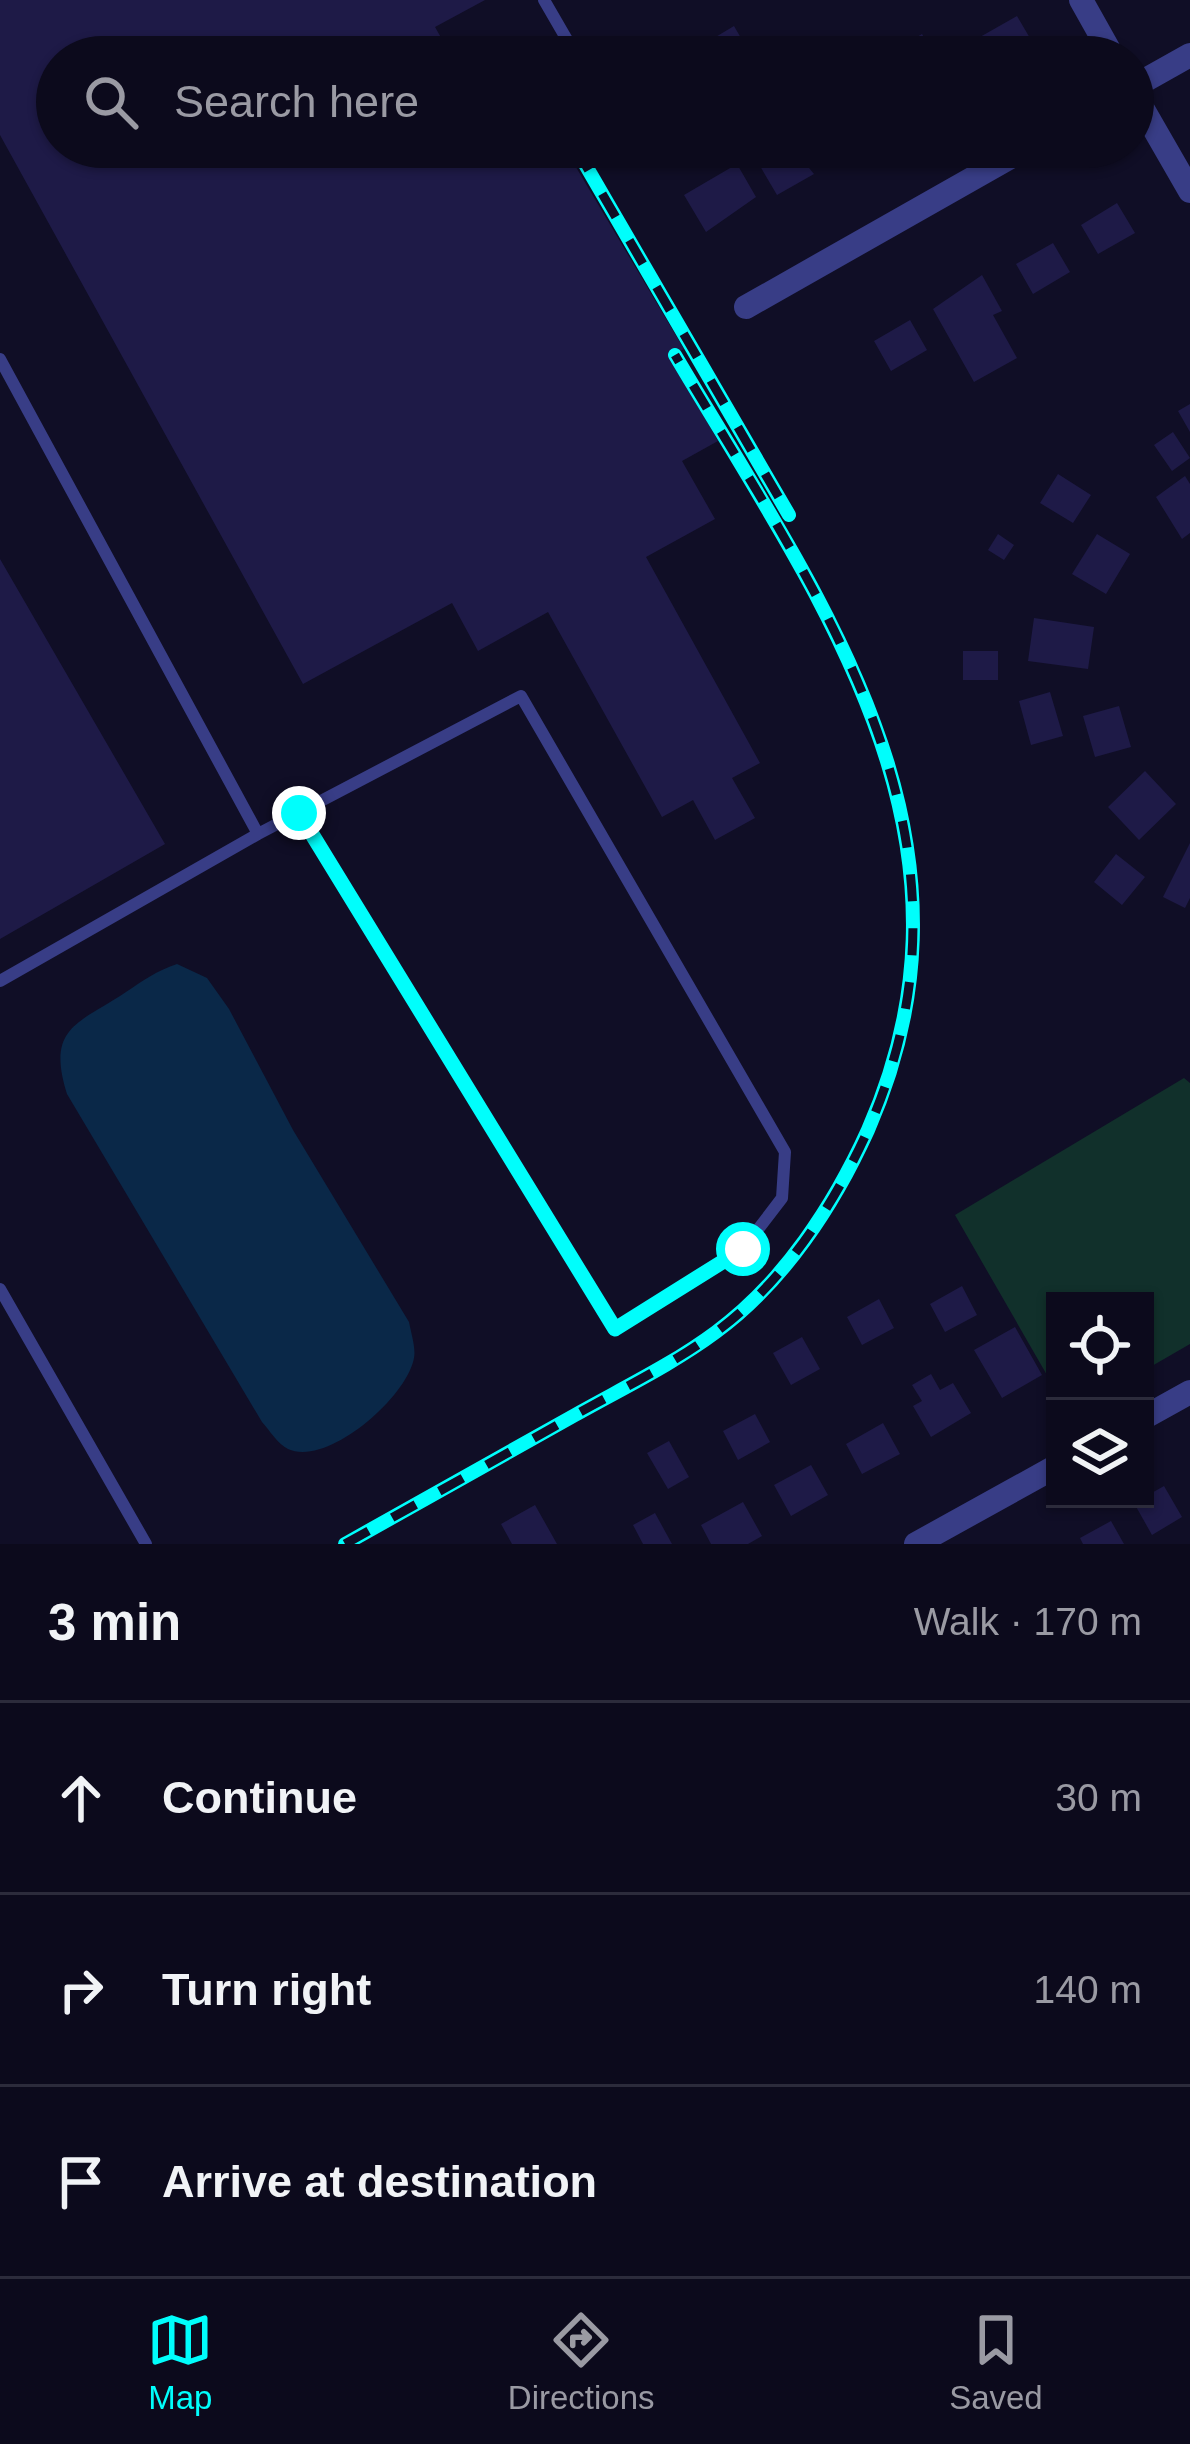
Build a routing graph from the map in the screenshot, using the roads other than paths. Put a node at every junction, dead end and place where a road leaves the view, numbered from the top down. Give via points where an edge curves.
1 (544, 0) edge
2 (1081, 0) edge
3 (565, 36) edge
4 (1101, 36) edge
5 (1190, 55) edge
6 (1154, 76) edge
7 (1154, 126) edge
8 (991, 168) edge
9 (1190, 190) edge
10 (746, 307) dead end
11 (0, 359) edge
12 (299, 813) junction
13 (259, 834) junction
14 (0, 980) edge
15 (0, 1289) edge
16 (1190, 1392) edge
17 (1154, 1412) edge
18 (1046, 1472) edge
19 (146, 1544) edge
20 (916, 1544) edge

1 - 3 lane
2 - 4 street
5 - 6 street
7 - 9 street
8 - 10 street
11 - 13 lane
12 - 12 lane via 521,696 785,1152 782,1198 743,1249 615,1329
12 - 13 lane
13 - 14 lane
15 - 19 lane
16 - 17 street
18 - 20 street

